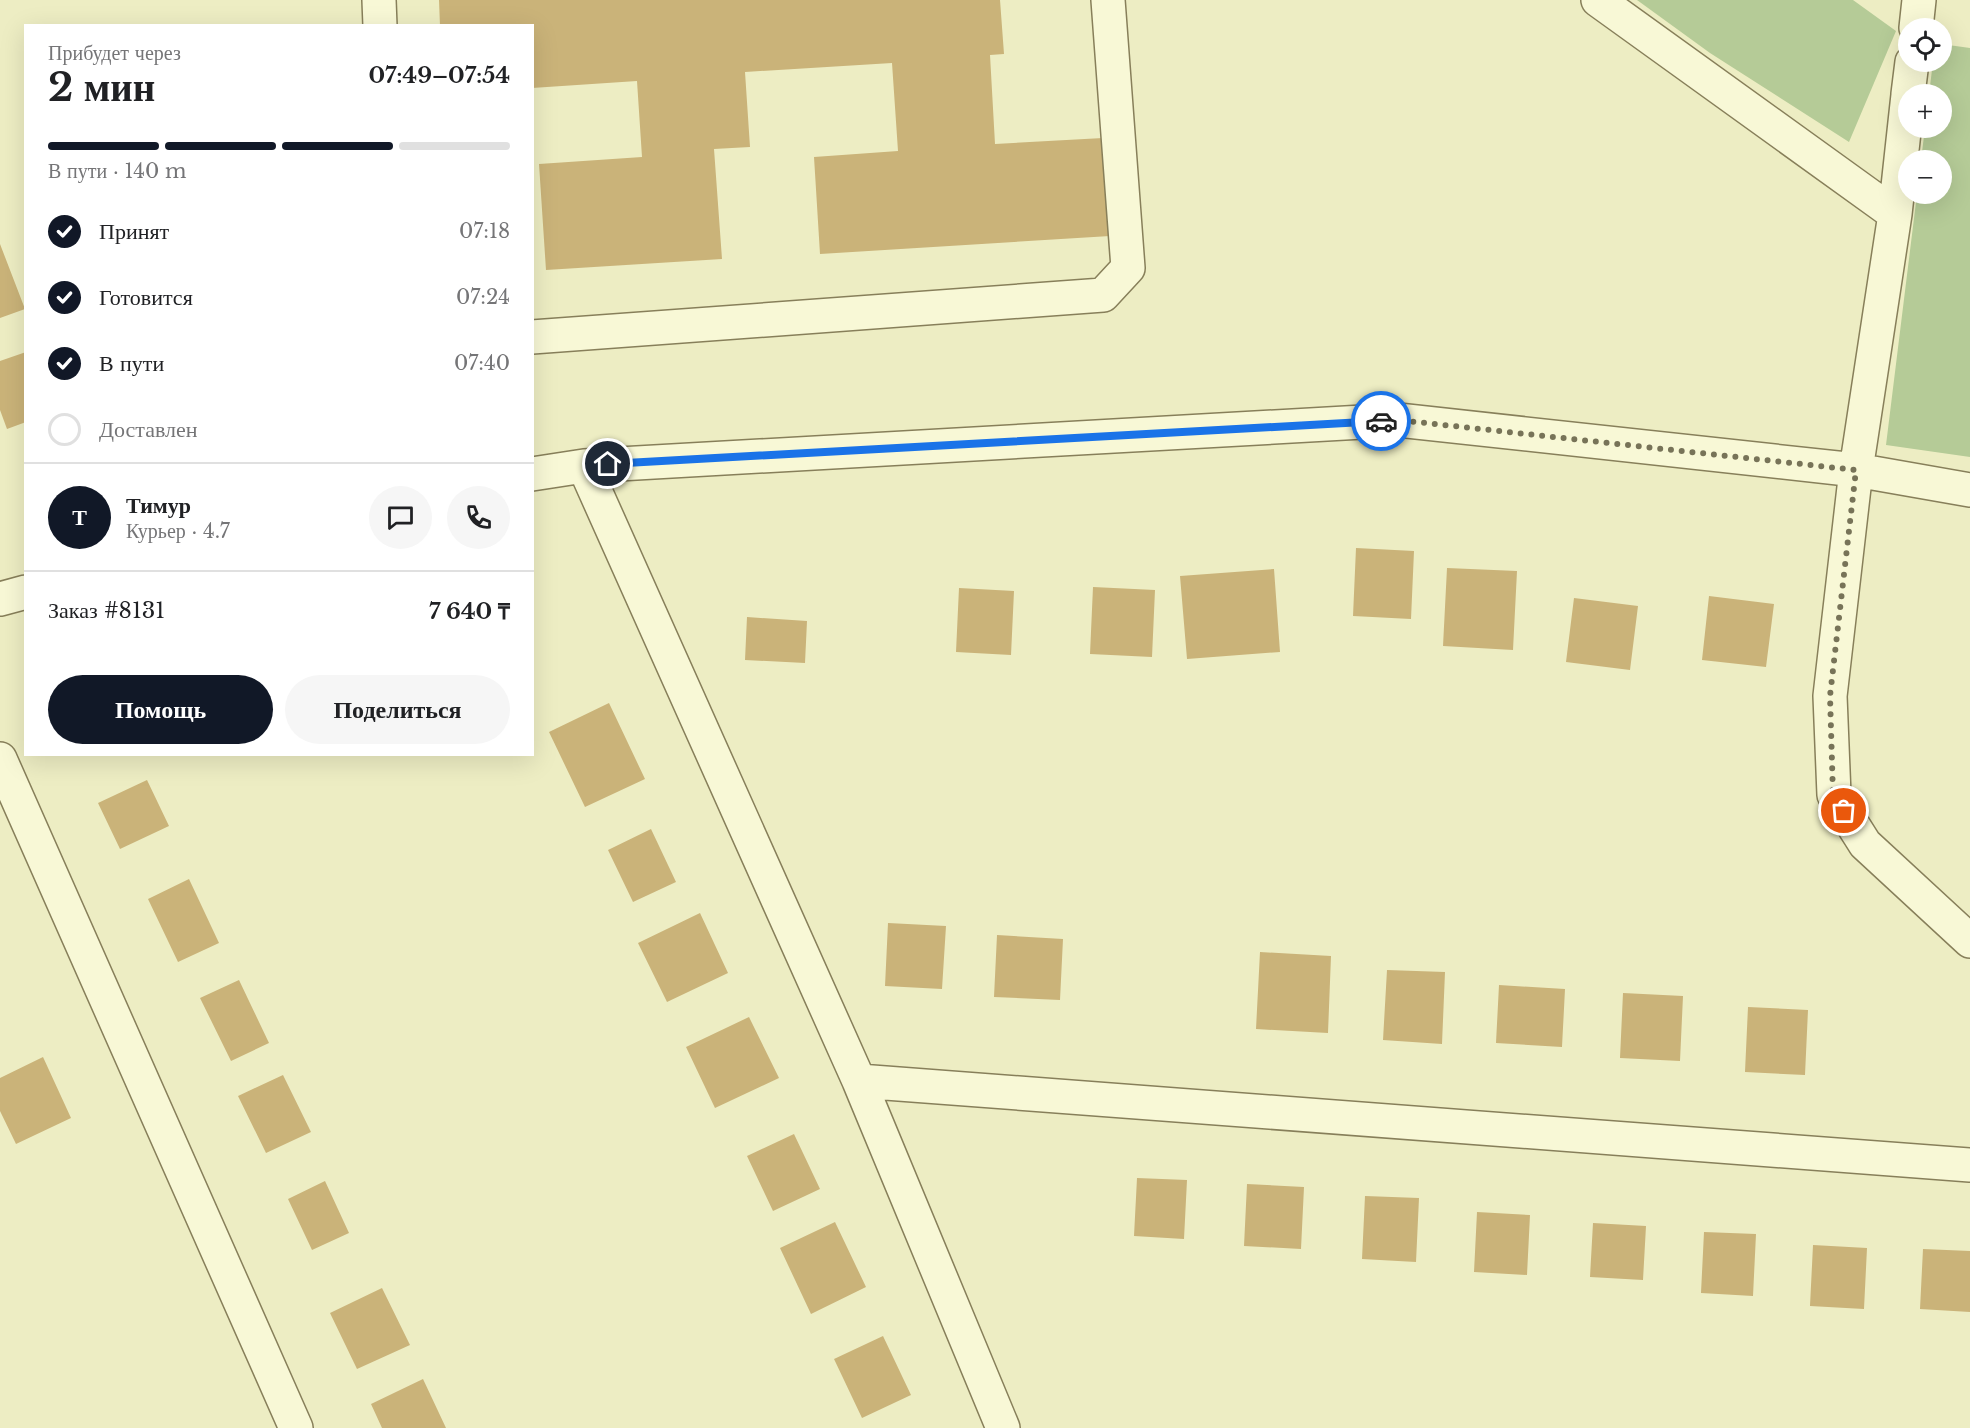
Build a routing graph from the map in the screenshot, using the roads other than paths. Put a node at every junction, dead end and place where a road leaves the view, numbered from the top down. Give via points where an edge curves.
1 (379, 0) edge
2 (1108, 0) edge
3 (1598, 0) edge
4 (1919, 0) edge
5 (1917, 18) edge
6 (380, 24) edge
7 (1903, 138) edge
8 (1895, 214) junction
9 (534, 337) edge
10 (584, 466) junction
11 (1856, 470) junction
12 (534, 474) edge
13 (1970, 490) edge
14 (24, 593) edge
15 (0, 599) edge
16 (0, 759) edge
17 (1970, 941) edge
18 (859, 1081) junction
19 (1970, 1165) edge
20 (296, 1428) edge
21 (1003, 1428) edge

1 - 6 street
2 - 9 street via 1128,268 1102,295
3 - 8 street
4 - 5 street
7 - 8 street
8 - 11 street
10 - 11 street via 1398,420
10 - 12 street
10 - 18 street
11 - 13 street
11 - 17 street via 1830,696 1833,795 1864,844
14 - 15 street
16 - 20 street
18 - 19 street
18 - 21 street

